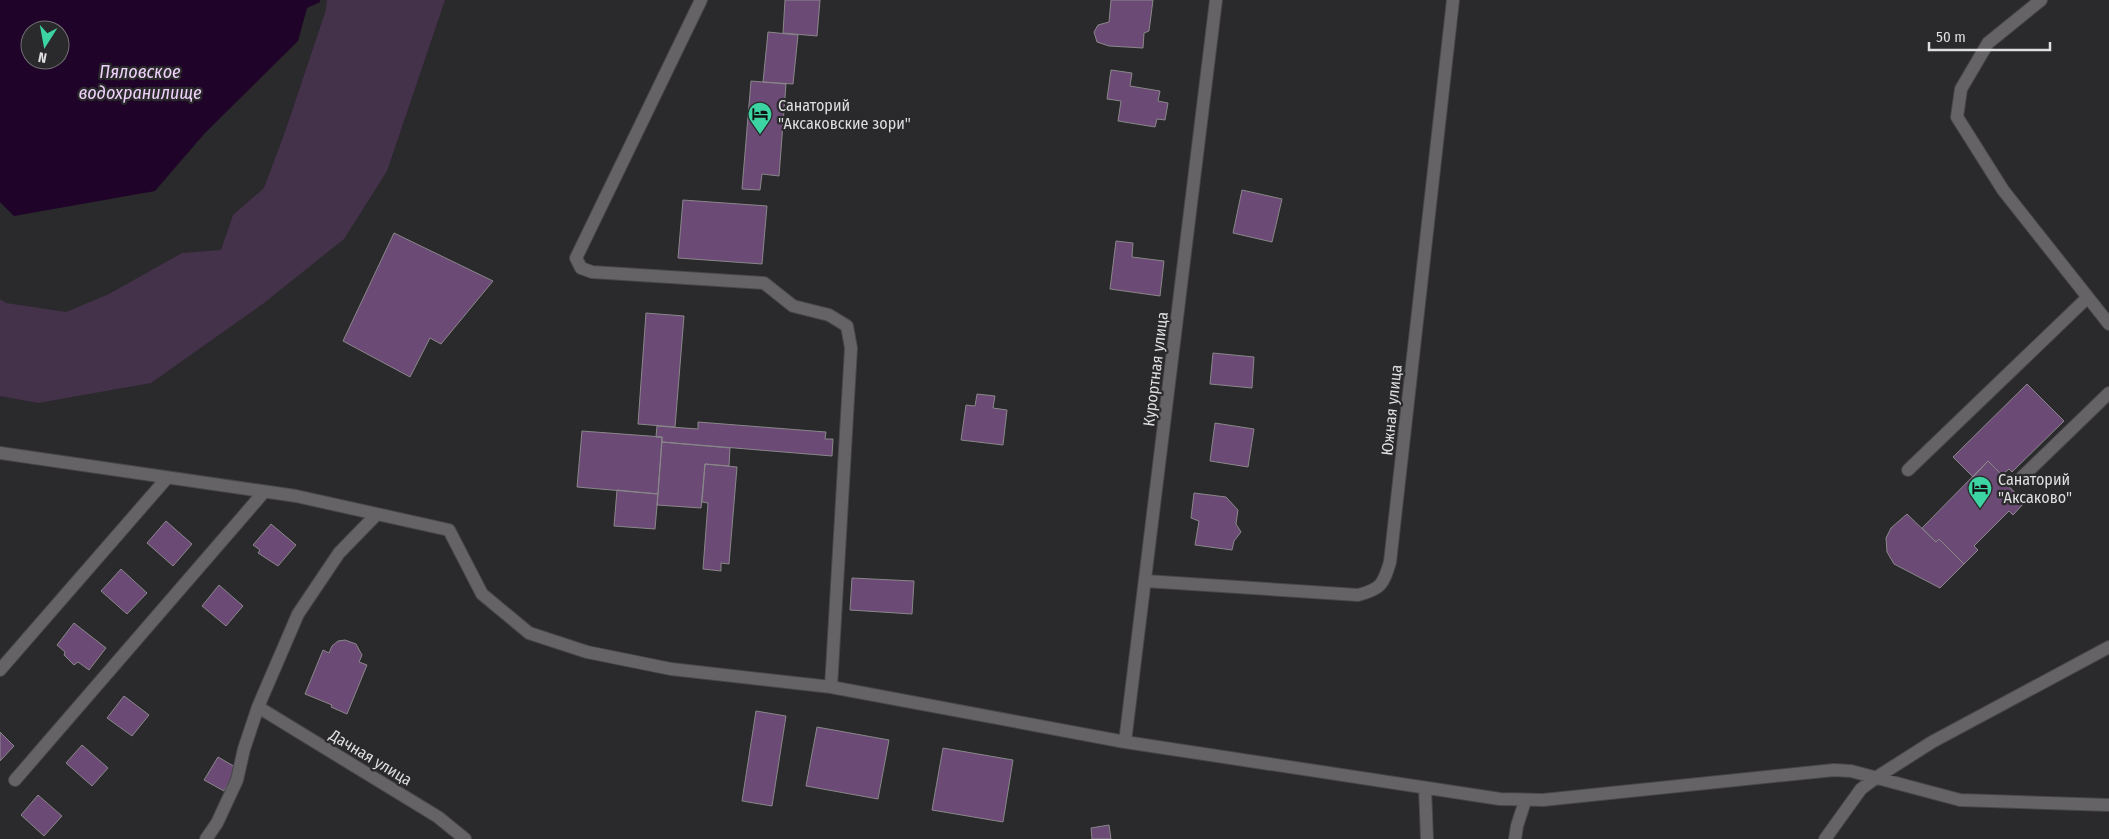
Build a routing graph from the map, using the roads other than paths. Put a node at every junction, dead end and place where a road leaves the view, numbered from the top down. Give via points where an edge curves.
1 (701, 0) edge
2 (1216, 0) edge
3 (1453, 0) edge
4 (2041, 0) edge
5 (2087, 298) junction
6 (2109, 324) edge
7 (2109, 393) edge
8 (0, 453) edge
9 (1908, 470) dead end
10 (168, 478) junction
11 (2020, 480) dead end
12 (264, 492) junction
13 (377, 514) junction
14 (1145, 581) junction
15 (2109, 646) edge
16 (0, 670) edge
17 (831, 687) junction
18 (258, 707) junction
19 (1125, 742) junction
20 (1877, 777) junction
21 (15, 780) dead end
22 (1425, 788) junction
23 (1525, 801) junction
24 (2109, 806) edge
25 (206, 839) edge
26 (464, 839) edge
27 (1427, 839) edge
28 (1515, 839) edge
29 (1825, 839) edge

1 - 17 street via 576,258 581,268 592,272 764,283 793,306 829,315 847,326 851,348
2 - 14 street, Курортная улица
3 - 14 street, Южная улица via 1390,562 1385,580 1374,591 1358,595
4 - 5 street via 1988,43 1961,89 1957,117 2003,190
5 - 6 street
5 - 9 street
7 - 11 street
8 - 10 street
10 - 12 street
10 - 16 street
12 - 13 street
12 - 21 street
13 - 17 street via 449,530 482,594 529,633 587,652 671,669
13 - 18 street via 339,553 298,614
14 - 19 street, Курортная улица
15 - 20 street via 1932,742
17 - 19 street
18 - 25 street via 237,780
18 - 26 street, Дачная улица via 438,817
19 - 22 street
20 - 23 street via 1834,770
20 - 24 street via 1960,800
20 - 29 street via 1861,789
22 - 23 street
22 - 27 street
23 - 28 street

